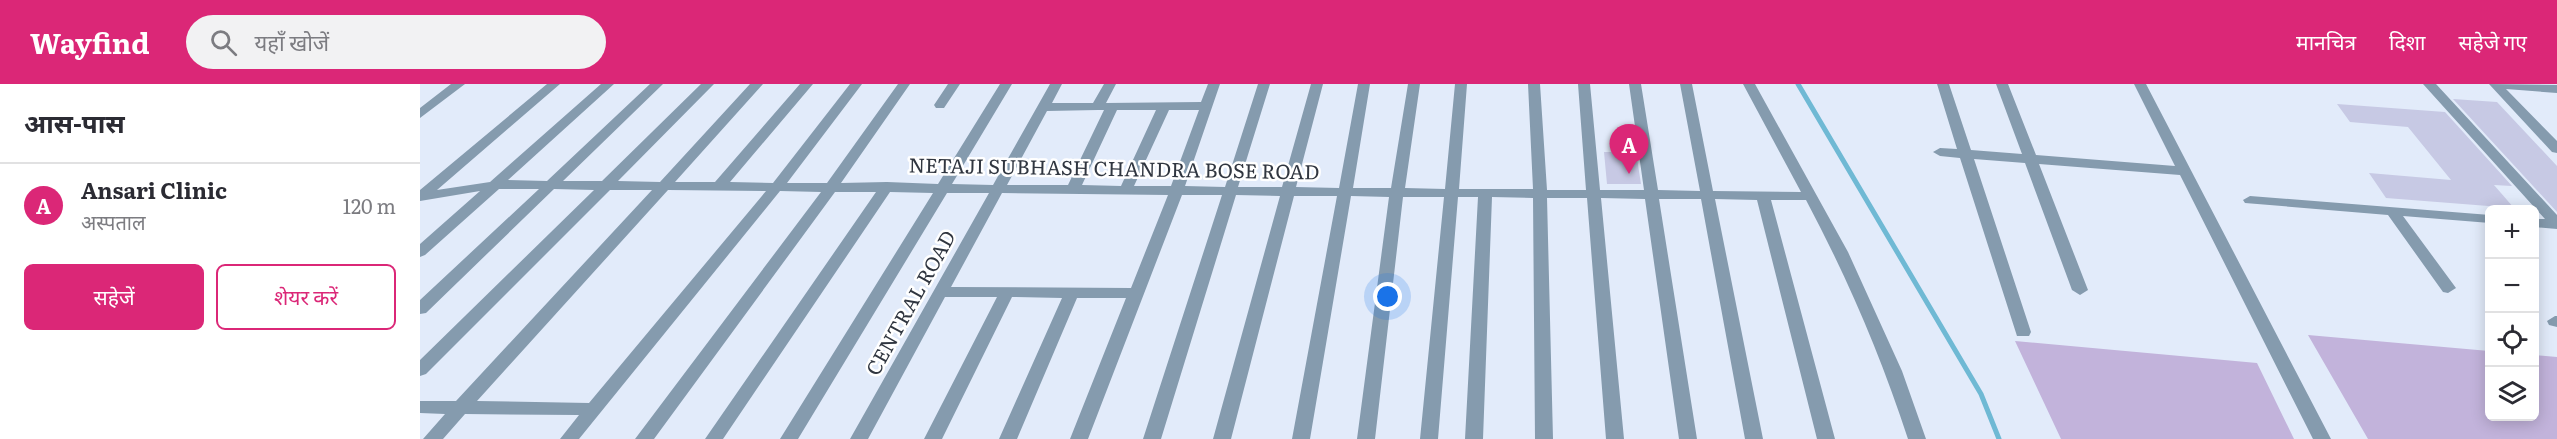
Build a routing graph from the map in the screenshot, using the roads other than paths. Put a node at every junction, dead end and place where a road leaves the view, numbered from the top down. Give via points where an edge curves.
1 (459, 84) edge
2 (554, 84) edge
3 (608, 84) edge
4 (657, 84) edge
5 (708, 84) edge
6 (757, 84) edge
7 (807, 84) edge
8 (856, 84) edge
9 (904, 84) edge
10 (954, 84) edge
11 (1006, 84) edge
12 (1056, 84) edge
13 (1110, 84) edge
14 (1214, 84) edge
15 (1264, 84) edge
16 (1317, 84) edge
17 (1364, 84) edge
18 (1414, 84) edge
19 (1461, 84) edge
20 (1534, 84) edge
21 (1584, 84) edge
22 (1635, 84) edge
23 (1686, 84) edge
24 (1749, 84) edge
25 (1943, 84) edge
26 (2002, 84) edge
27 (2139, 84) edge
28 (2429, 84) edge
29 (2495, 84) edge
30 (2557, 89) edge
31 (940, 105) dead end
32 (1164, 106) junction
33 (1206, 106) junction
34 (1044, 107) junction
35 (1097, 107) junction
36 (1112, 107) junction
37 (420, 114) edge
38 (2557, 148) edge
39 (1940, 152) dead end
40 (1967, 154) junction
41 (2031, 159) junction
42 (2184, 171) junction
43 (497, 183) junction
44 (549, 185) junction
45 (606, 185) junction
46 (663, 185) junction
47 (720, 185) junction
48 (778, 185) junction
49 (832, 186) junction
50 (887, 186) junction
51 (943, 187) junction
52 (999, 188) junction
53 (1073, 189) junction
54 (1126, 189) junction
55 (1178, 189) junction
56 (1230, 190) junction
57 (1288, 191) junction
58 (1344, 191) junction
59 (1397, 192) junction
60 (1450, 192) junction
61 (1485, 193) junction
62 (1540, 193) junction
63 (1594, 194) junction
64 (1652, 194) junction
65 (1707, 194) junction
66 (1763, 195) junction
67 (1809, 196) junction
68 (420, 197) edge
69 (2250, 200) dead end
70 (2392, 211) junction
71 (2485, 219) edge
72 (2539, 223) edge
73 (2557, 225) edge
74 (420, 252) edge
75 (2448, 288) dead end
76 (2080, 290) dead end
77 (1007, 291) junction
78 (941, 292) junction
79 (1072, 292) junction
80 (1137, 293) junction
81 (420, 309) edge
82 (2023, 332) dead end
83 (420, 370) edge
84 (420, 407) edge
85 (461, 407) junction
86 (593, 409) junction
87 (432, 439) edge
88 (569, 439) edge
89 (644, 439) edge
90 (714, 439) edge
91 (789, 439) edge
92 (859, 439) edge
93 (933, 439) edge
94 (1008, 439) edge
95 (1079, 439) edge
96 (1152, 439) edge
97 (1222, 439) edge
98 (1301, 439) edge
99 (1366, 439) edge
100 (1429, 439) edge
101 (1474, 439) edge
102 (1544, 439) edge
103 (1615, 439) edge
104 (1688, 439) edge
105 (1754, 439) edge
106 (1826, 439) edge
107 (1917, 439) edge
108 (2322, 439) edge

1 - 37 street
2 - 68 street
3 - 43 street
4 - 44 street
5 - 45 street
6 - 46 street
7 - 47 street
8 - 48 street
9 - 49 street
10 - 31 street
11 - 51 street
12 - 34 street, CENTRAL ROAD
13 - 35 street
14 - 33 street
15 - 56 street
16 - 57 street
17 - 58 street
18 - 59 street
19 - 60 street
20 - 62 street
21 - 63 street
22 - 64 street
23 - 65 street
24 - 67 street
25 - 40 street
26 - 41 street
27 - 42 street
28 - 73 street
29 - 30 street
29 - 38 street
32 - 33 street
32 - 36 street
32 - 54 street
33 - 55 street
34 - 35 street
34 - 52 street, CENTRAL ROAD
35 - 36 street
36 - 53 street
39 - 40 street
40 - 41 street
40 - 82 street
41 - 42 street
41 - 76 street
42 - 108 street
43 - 44 street, NETAJI SUBHASH CHANDRA BOSE ROAD
43 - 68 street, NETAJI SUBHASH CHANDRA BOSE ROAD
43 - 74 street
44 - 45 street, NETAJI SUBHASH CHANDRA BOSE ROAD
44 - 81 street
45 - 46 street, NETAJI SUBHASH CHANDRA BOSE ROAD
45 - 83 street
46 - 47 street, NETAJI SUBHASH CHANDRA BOSE ROAD
46 - 85 street
47 - 48 street, NETAJI SUBHASH CHANDRA BOSE ROAD
48 - 49 street, NETAJI SUBHASH CHANDRA BOSE ROAD
48 - 86 street
49 - 50 street, NETAJI SUBHASH CHANDRA BOSE ROAD
49 - 89 street
50 - 51 street, NETAJI SUBHASH CHANDRA BOSE ROAD
50 - 90 street
51 - 52 street, NETAJI SUBHASH CHANDRA BOSE ROAD
51 - 91 street
52 - 53 street, NETAJI SUBHASH CHANDRA BOSE ROAD
52 - 78 street, CENTRAL ROAD
53 - 54 street, NETAJI SUBHASH CHANDRA BOSE ROAD
54 - 55 street, NETAJI SUBHASH CHANDRA BOSE ROAD
55 - 56 street, NETAJI SUBHASH CHANDRA BOSE ROAD
55 - 80 street
56 - 57 street, NETAJI SUBHASH CHANDRA BOSE ROAD
56 - 96 street
57 - 58 street, NETAJI SUBHASH CHANDRA BOSE ROAD
57 - 97 street
58 - 59 street, NETAJI SUBHASH CHANDRA BOSE ROAD
58 - 98 street
59 - 60 street, NETAJI SUBHASH CHANDRA BOSE ROAD
59 - 99 street
60 - 61 street, NETAJI SUBHASH CHANDRA BOSE ROAD
60 - 100 street
61 - 62 street, NETAJI SUBHASH CHANDRA BOSE ROAD
61 - 101 street
62 - 63 street, NETAJI SUBHASH CHANDRA BOSE ROAD
62 - 102 street
63 - 64 street, NETAJI SUBHASH CHANDRA BOSE ROAD
63 - 103 street
64 - 65 street, NETAJI SUBHASH CHANDRA BOSE ROAD
64 - 104 street
65 - 66 street, NETAJI SUBHASH CHANDRA BOSE ROAD
65 - 105 street
66 - 67 street, NETAJI SUBHASH CHANDRA BOSE ROAD
66 - 106 street
67 - 107 street via 1866,305
69 - 70 street
70 - 71 street
70 - 75 street
72 - 73 street
77 - 78 street
77 - 79 street
77 - 93 street
78 - 92 street, CENTRAL ROAD
79 - 80 street
79 - 94 street
80 - 95 street
84 - 85 street
85 - 86 street
85 - 87 street
86 - 88 street

